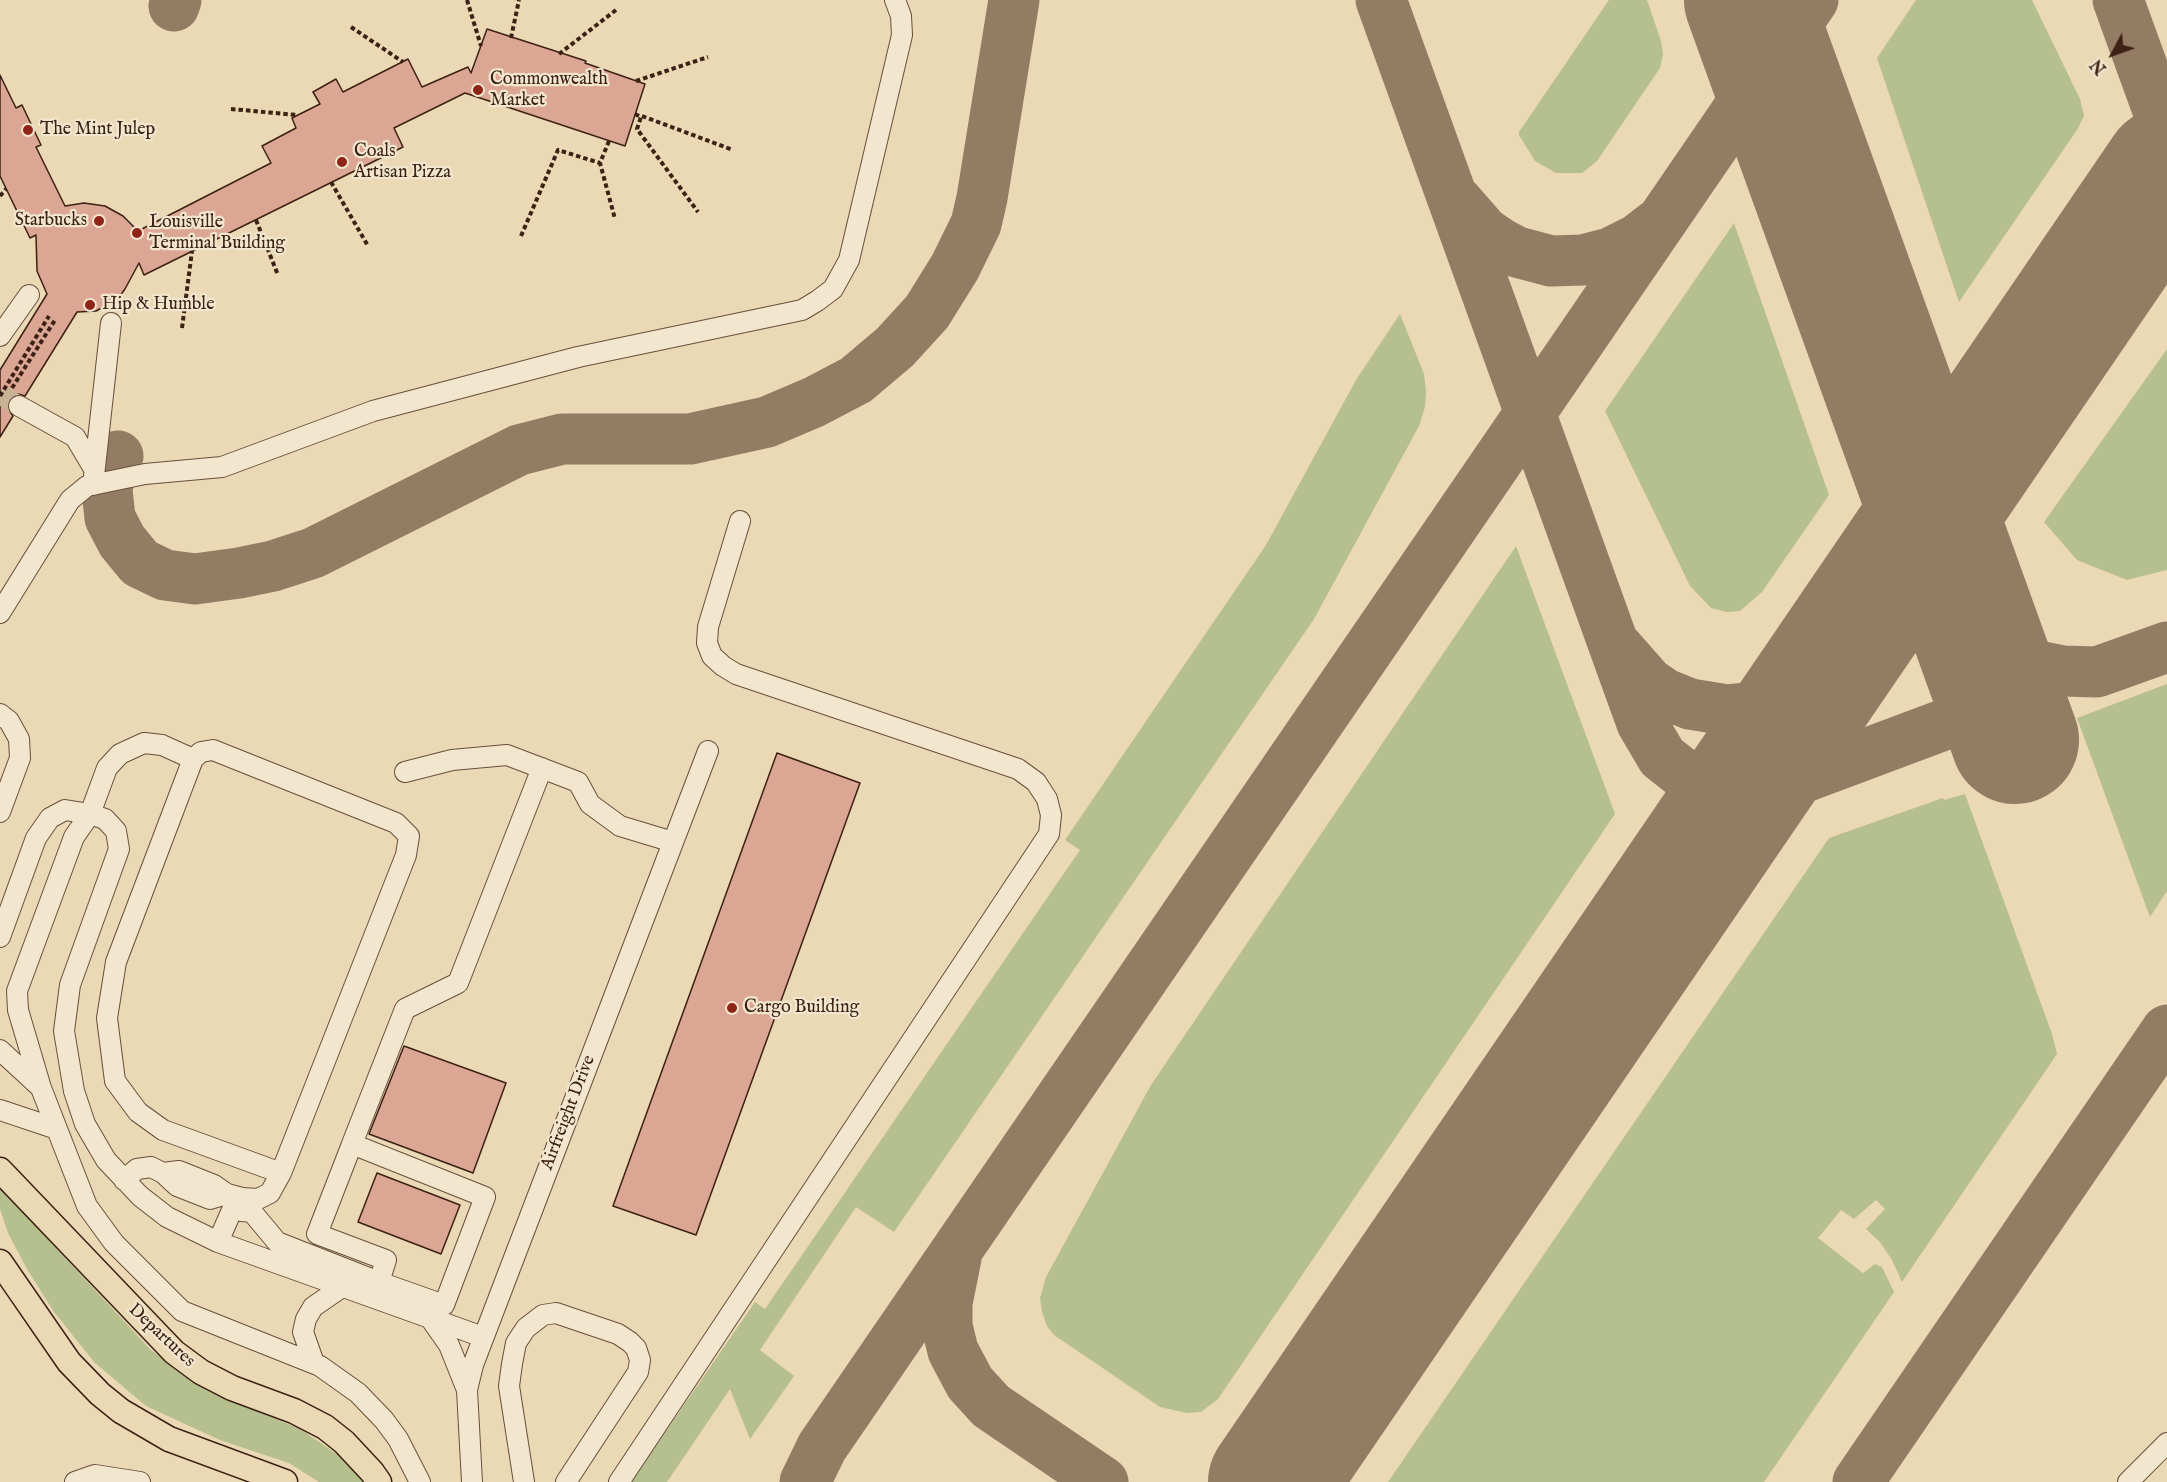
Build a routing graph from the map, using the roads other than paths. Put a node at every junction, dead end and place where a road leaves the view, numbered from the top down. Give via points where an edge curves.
1 (895, 0) edge
2 (29, 295) dead end
3 (111, 323) dead end
4 (0, 336) edge
5 (16, 397) tunnel mouth
6 (94, 477) junction
7 (740, 521) dead end
8 (0, 613) edge
9 (0, 714) edge
10 (708, 751) dead end
11 (193, 759) junction
12 (542, 768) junction
13 (405, 772) dead end
14 (2, 803) edge
15 (90, 814) junction
16 (673, 842) junction
17 (0, 937) edge
18 (9, 989) edge
19 (0, 1050) edge
20 (41, 1088) junction
21 (0, 1110) edge
22 (57, 1129) junction
23 (352, 1144) junction
24 (0, 1170) edge
25 (282, 1173) junction
26 (124, 1180) junction
27 (218, 1242) junction
28 (1, 1261) edge
29 (379, 1282) junction
30 (342, 1287) junction
31 (430, 1318) junction
32 (483, 1337) junction
33 (314, 1363) junction
34 (467, 1390) junction
35 (2167, 1443) edge
36 (75, 1482) edge
37 (140, 1482) edge
38 (285, 1482) edge
39 (379, 1482) edge
40 (420, 1482) edge
41 (472, 1482) edge
42 (524, 1482) edge
43 (566, 1482) edge
44 (619, 1482) edge
45 (2128, 1482) edge

1 - 6 street via 902,34 849,260 833,289 802,310 578,357 373,411 222,467
2 - 4 street
3 - 6 street
5 - 6 street via 75,437
6 - 8 street via 70,500
7 - 44 street via 708,627 707,643 712,656 736,674 1018,769 1036,782 1047,799 1051,815 1049,834
9 - 14 street via 19,739 20,758
10 - 16 street, Airfreight Drive
11 - 15 street via 162,744 144,743 120,754 107,768
11 - 25 street via 116,962 107,1018 115,1081 138,1112 163,1130
11 - 25 street via 201,752 213,750 396,823 409,836 406,855
12 - 13 street via 507,755 452,760
12 - 16 street via 578,782 590,804 620,826
12 - 23 street via 458,983 405,1009
15 - 17 street via 66,810 50,818 36,837
15 - 18 street via 74,837
15 - 26 street via 105,819 116,831 118,849 70,985 64,1031 74,1091 85,1124 106,1160
16 - 32 street, Airfreight Drive
18 - 20 street
19 - 20 street
20 - 22 street
21 - 22 street
22 - 33 street via 87,1206 114,1243 182,1311
23 - 29 street via 317,1234 386,1260
23 - 29 street via 485,1197 444,1305
24 - 39 main road, Departures via 174,1352 232,1388 325,1427 344,1442
25 - 26 street via 270,1192 258,1199 227,1194 210,1198 177,1186 151,1167 137,1170
26 - 27 street via 168,1217
27 - 29 street via 232,1210 252,1212 277,1242
27 - 30 street
28 - 38 main road via 69,1362 121,1411 170,1439
30 - 31 street
30 - 33 street via 313,1307 306,1319 303,1332
31 - 32 street
31 - 34 street via 449,1345
32 - 34 street, Airfreight Drive
33 - 40 street via 358,1393 384,1420
34 - 41 street, Airfreight Drive
35 - 45 street
36 - 37 street via 95,1475
42 - 43 street via 509,1386 512,1364 516,1343 526,1328 543,1315 556,1313 618,1334 636,1348 640,1360 638,1372

